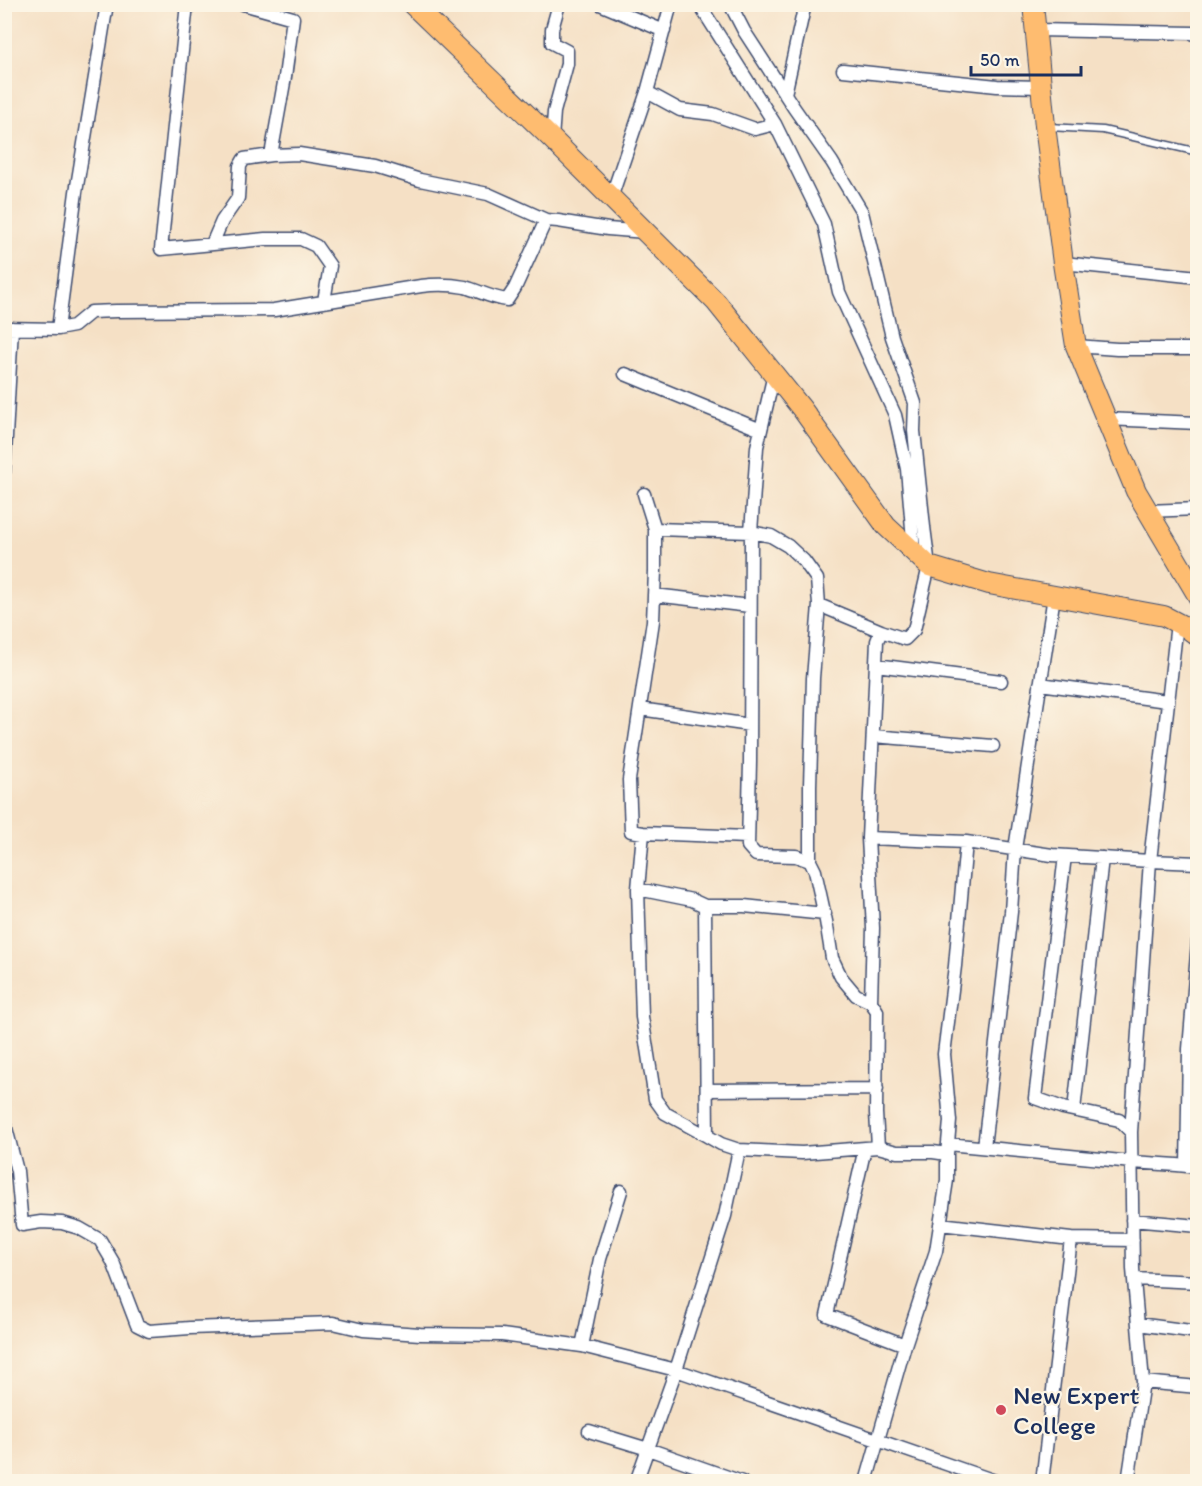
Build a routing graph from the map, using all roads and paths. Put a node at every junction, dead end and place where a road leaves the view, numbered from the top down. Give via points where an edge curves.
1 (107, 4) edge
2 (187, 4) edge
3 (243, 4) edge
4 (412, 4) edge
5 (559, 4) edge
6 (600, 4) edge
7 (671, 4) edge
8 (699, 4) edge
9 (730, 4) edge
10 (805, 4) edge
11 (1033, 4) edge
12 (1036, 30) junction
13 (664, 31) junction
14 (1197, 36) edge
15 (843, 70) dead end
16 (1041, 87) junction
17 (647, 92) junction
18 (784, 94) junction
19 (775, 124) junction
20 (1045, 126) junction
21 (552, 139) junction
22 (1194, 151) dead end
23 (271, 155) junction
24 (611, 198) junction
25 (546, 220) junction
26 (645, 232) junction
27 (212, 244) junction
28 (1063, 264) junction
29 (1197, 277) edge
30 (324, 301) junction
31 (8, 328) edge
32 (58, 329) junction
33 (1076, 346) junction
34 (1197, 349) edge
35 (626, 374) dead end
36 (774, 374) junction
37 (1106, 419) junction
38 (1197, 423) edge
39 (761, 430) junction
40 (4, 472) edge
41 (644, 494) dead end
42 (1197, 509) edge
43 (1148, 511) junction
44 (655, 529) junction
45 (751, 532) junction
46 (914, 552) junction
47 (929, 566) junction
48 (654, 595) junction
49 (1054, 596) junction
50 (1197, 596) edge
51 (819, 605) junction
52 (750, 606) junction
53 (1177, 623) junction
54 (881, 631) junction
55 (1197, 636) edge
56 (876, 665) junction
57 (1001, 681) dead end
58 (1040, 684) junction
59 (1167, 701) junction
60 (640, 709) junction
61 (750, 725) junction
62 (873, 736) junction
63 (993, 746) dead end
64 (643, 833) junction
65 (747, 837) junction
66 (868, 838) junction
67 (966, 842) junction
68 (1015, 849) junction
69 (1065, 856) junction
70 (1102, 858) junction
71 (810, 861) junction
72 (1150, 861) junction
73 (1197, 862) edge
74 (638, 889) junction
75 (705, 906) junction
76 (825, 914) junction
77 (1197, 942) edge
78 (871, 1002) junction
79 (877, 1089) junction
80 (707, 1090) junction
81 (1074, 1110) junction
82 (4, 1127) edge
83 (1131, 1132) junction
84 (707, 1136) junction
85 (878, 1147) junction
86 (984, 1147) junction
87 (865, 1148) junction
88 (947, 1149) junction
89 (739, 1150) junction
90 (1132, 1162) junction
91 (1192, 1167) edge
92 (621, 1191) dead end
93 (1132, 1220) junction
94 (940, 1224) junction
95 (1197, 1226) edge
96 (1071, 1239) junction
97 (1133, 1240) junction
98 (1134, 1279) junction
99 (1197, 1282) edge
100 (1138, 1324) junction
101 (1197, 1332) edge
102 (905, 1345) junction
103 (582, 1346) junction
104 (676, 1370) junction
105 (1143, 1382) junction
106 (1197, 1387) edge
107 (589, 1431) dead end
108 (878, 1440) junction
109 (648, 1449) junction
110 (636, 1482) edge
111 (742, 1482) edge
112 (866, 1482) edge
113 (999, 1482) edge
114 (1042, 1482) edge
115 (1128, 1482) edge

1 - 32 street
2 - 27 street via 161,249
3 - 23 street via 292,18
4 - 21 main road
5 - 21 street via 552,43 567,51 567,64 554,112
6 - 13 street
7 - 13 street
8 - 19 street
9 - 18 street
10 - 18 street
11 - 12 main road
12 - 14 street
12 - 16 main road
13 - 17 street
15 - 16 street
16 - 20 main road
17 - 19 street via 680,110 712,114 755,129
17 - 24 street
18 - 47 street via 862,212 892,337 915,403 914,431
19 - 46 street via 824,224 839,292 895,415 907,469
20 - 22 lane via 1103,130
20 - 28 main road
21 - 24 main road
23 - 25 street via 299,154 375,166 488,194
23 - 27 street via 244,159 238,176 238,198
24 - 26 main road
25 - 26 street
25 - 30 street via 507,300 441,284
26 - 36 main road via 716,303
27 - 30 street via 301,239 316,246 330,266
28 - 29 street
28 - 33 main road
30 - 32 street via 274,310 91,312 74,326
31 - 32 street
31 - 40 street
33 - 34 street
33 - 37 main road
35 - 39 street
36 - 39 street
36 - 46 main road via 886,526
37 - 38 street
37 - 43 main road
39 - 45 street
41 - 44 street
42 - 43 street
43 - 50 main road
44 - 45 street
44 - 48 street
45 - 51 street via 771,536 804,561 817,579
45 - 52 street
46 - 47 main road
47 - 49 main road via 989,584
47 - 54 street via 914,630 905,639
48 - 52 street
48 - 60 street
49 - 53 main road via 1164,616
49 - 58 street
51 - 54 street
51 - 71 street via 812,690
52 - 61 street
53 - 55 main road
53 - 59 street
54 - 56 street
56 - 57 street
56 - 62 street
58 - 59 street
58 - 68 street
59 - 72 street
60 - 61 street
60 - 64 street via 629,780 631,831
61 - 65 street
62 - 63 street
62 - 66 street
64 - 65 street
64 - 74 street
65 - 71 street via 748,846 756,855 796,856
66 - 67 street
66 - 78 street via 873,928
67 - 68 street
67 - 88 street via 944,1054 950,1121
68 - 69 street
68 - 86 street
69 - 70 street
69 - 81 street via 1035,1098
70 - 72 street
70 - 81 street
71 - 76 street
72 - 73 street
72 - 83 street
74 - 75 street
74 - 84 street via 642,1017 655,1099 665,1113
75 - 76 street
75 - 80 street
76 - 78 street via 832,958 841,977 856,994
77 - 91 street via 1189,1049
78 - 79 street via 877,1011
79 - 80 street
79 - 85 street
80 - 84 street
81 - 83 street via 1119,1120
82 - 103 street via 17,1171 22,1225 62,1223 100,1240 113,1262 137,1325 149,1332 333,1323 363,1330 502,1335
83 - 90 street
84 - 89 street
85 - 87 street
85 - 88 street via 897,1152
86 - 88 street
86 - 90 street
87 - 89 street via 802,1153
87 - 102 street via 827,1315
88 - 94 street
89 - 104 street via 725,1216
90 - 91 street
90 - 93 street
92 - 103 street via 600,1259
93 - 95 street
93 - 97 street
94 - 96 street
94 - 102 street via 936,1251
96 - 97 street
96 - 114 street
97 - 98 street
98 - 99 street
98 - 100 street
100 - 101 street
100 - 105 street
102 - 108 street
103 - 104 street
104 - 108 street
104 - 109 street
105 - 106 street
105 - 115 street
107 - 109 street
108 - 112 street
108 - 113 street
109 - 110 street
109 - 111 street

